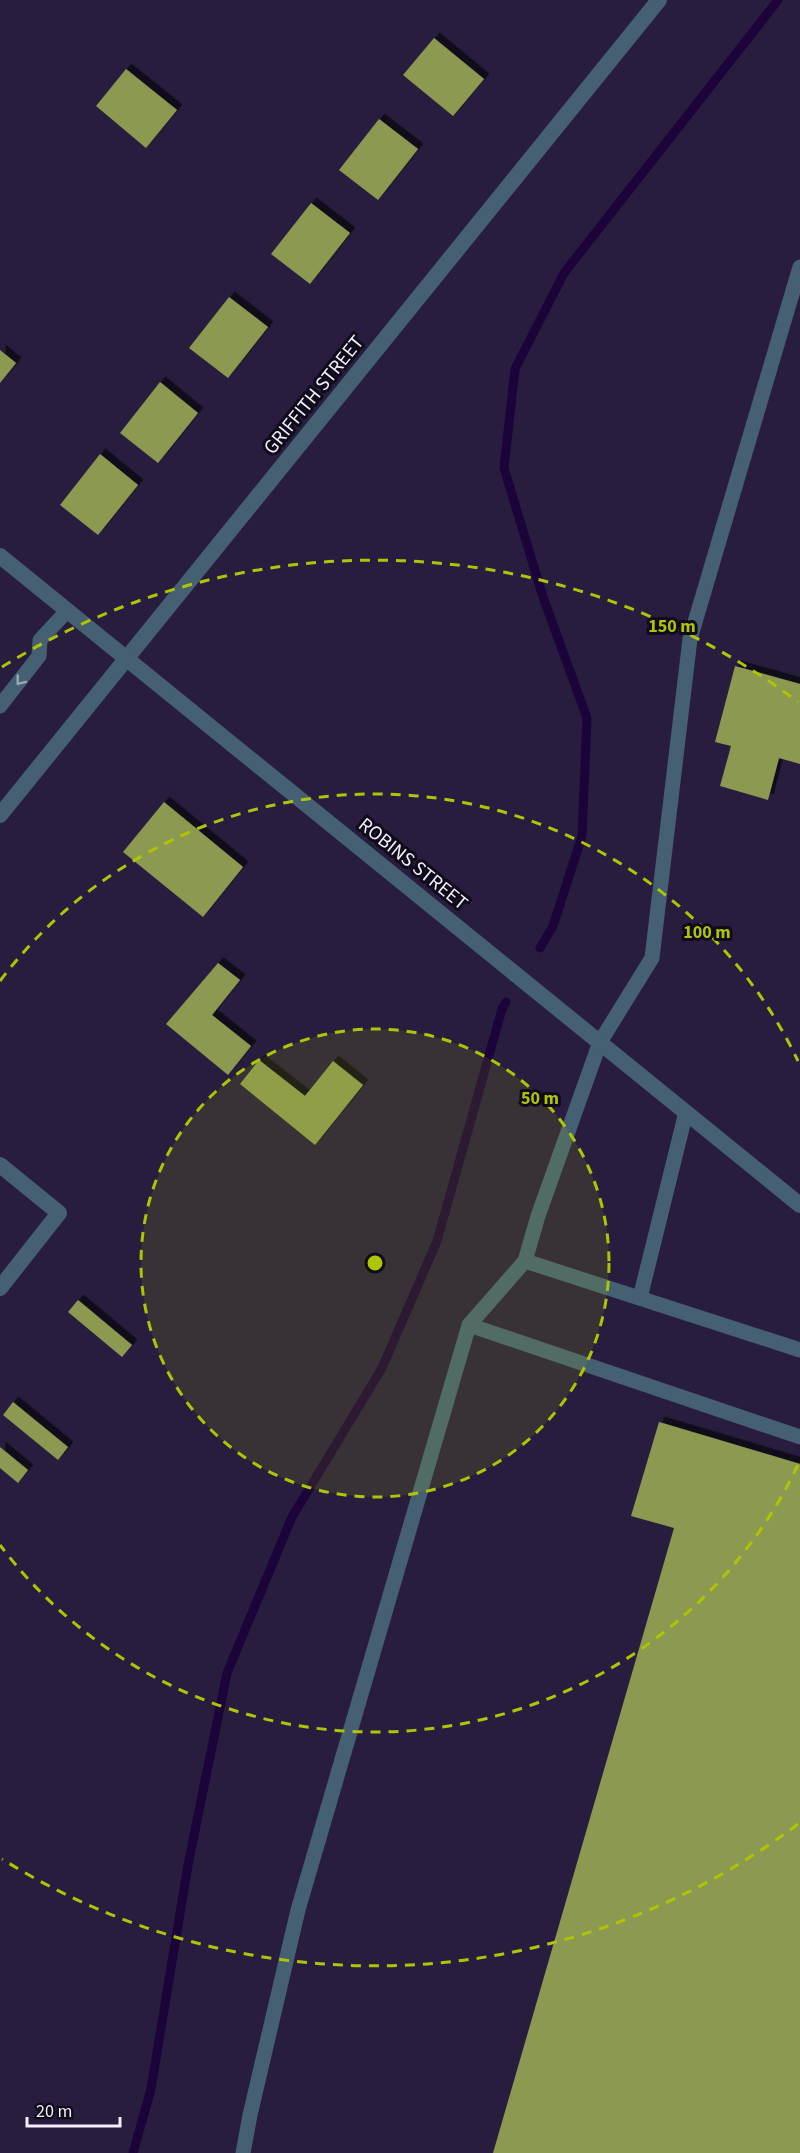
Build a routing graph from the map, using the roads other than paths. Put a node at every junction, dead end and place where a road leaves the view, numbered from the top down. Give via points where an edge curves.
1 (659, 0) edge
2 (800, 267) edge
3 (0, 556) edge
4 (67, 611) junction
5 (127, 660) junction
6 (0, 706) edge
7 (0, 815) edge
8 (600, 1042) junction
9 (686, 1112) junction
10 (0, 1165) edge
11 (800, 1204) edge
12 (525, 1261) junction
13 (0, 1288) edge
14 (640, 1298) junction
15 (470, 1324) junction
16 (800, 1350) edge
17 (800, 1437) edge
18 (243, 2153) edge

1 - 5 street, GRIFFITH STREET
2 - 8 lane via 690,639 652,958
3 - 4 street, ROBINS STREET
4 - 5 street, ROBINS STREET
4 -> 6 lane via 40,640 39,656
5 - 7 street, GRIFFITH STREET
5 - 8 street, ROBINS STREET
8 - 9 street, ROBINS STREET
8 - 12 lane
9 - 11 street, ROBINS STREET
9 - 14 lane
10 - 13 street via 59,1213
12 - 14 lane
12 - 15 lane
14 - 16 lane
15 - 17 lane
15 - 18 lane via 298,1910

